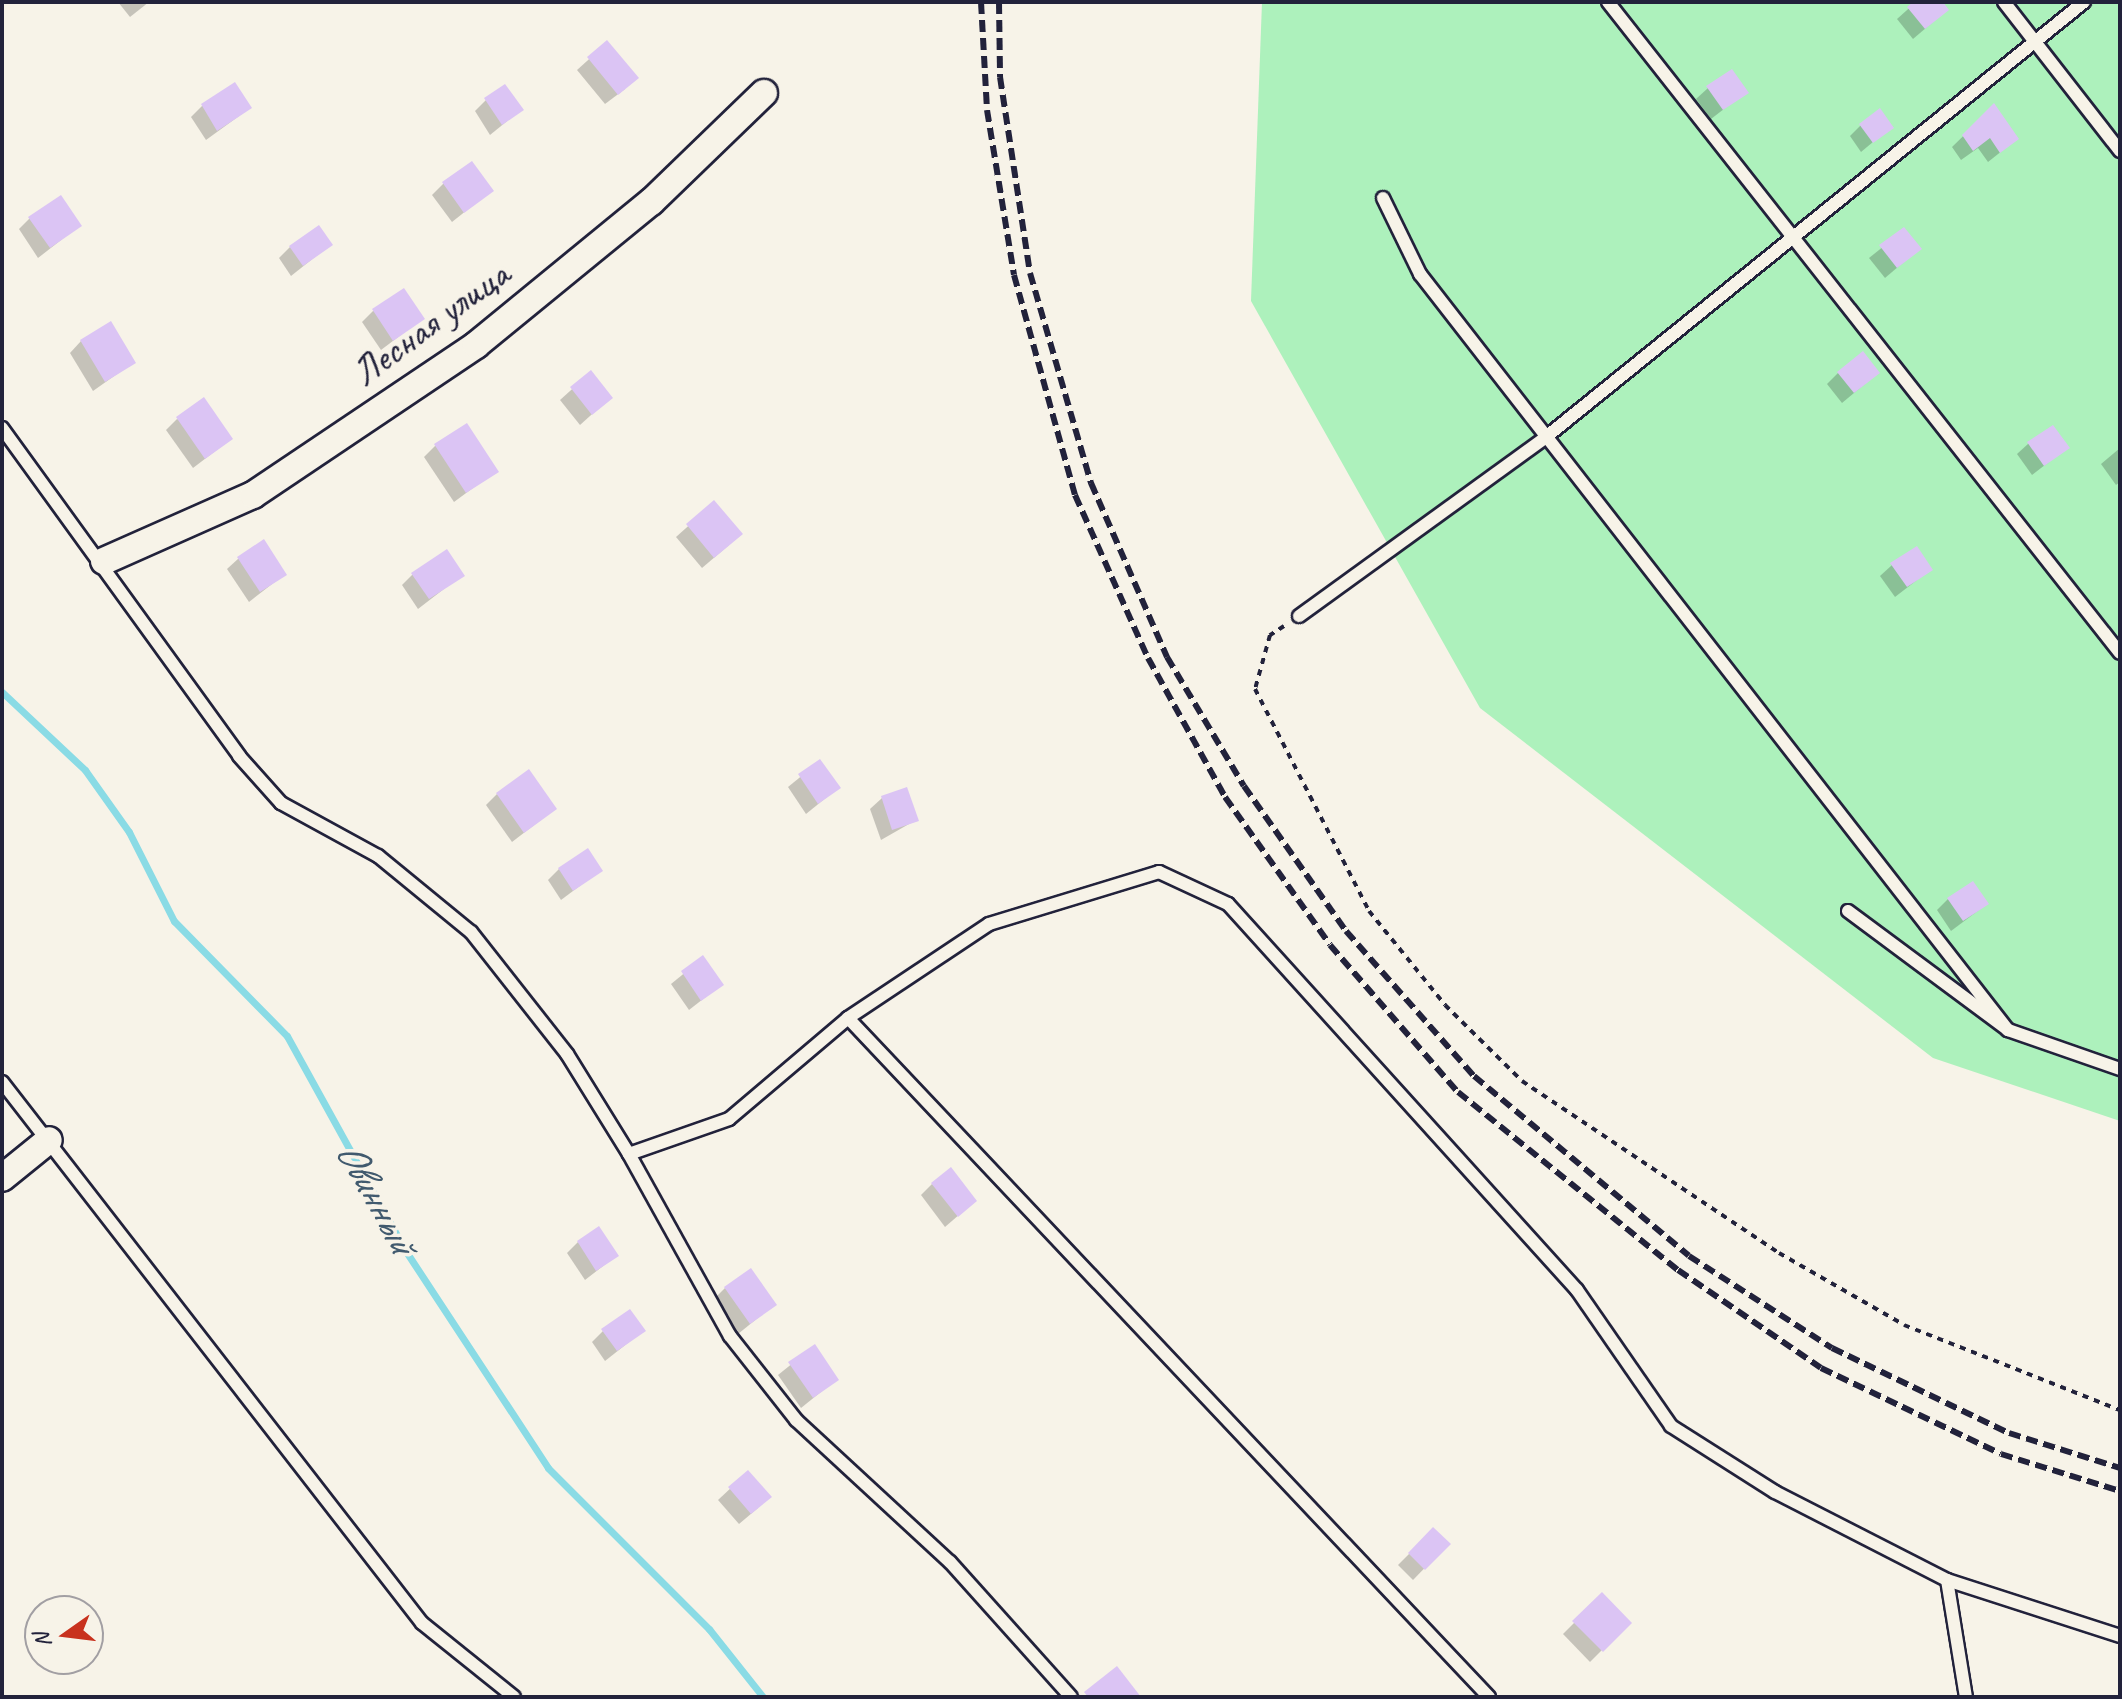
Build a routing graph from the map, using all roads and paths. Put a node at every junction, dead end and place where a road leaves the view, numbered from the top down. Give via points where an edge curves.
1 (1608, 2) edge
2 (2004, 2) edge
3 (2084, 2) edge
4 (2035, 42) junction
5 (764, 93) dead end
6 (2120, 151) edge
7 (1383, 198) dead end
8 (1793, 236) junction
9 (2, 428) edge
10 (1546, 437) junction
11 (104, 561) junction
12 (1299, 616) joint
13 (2120, 653) edge
14 (1848, 911) dead end
15 (848, 1018) junction
16 (2008, 1030) junction
17 (2120, 1069) edge
18 (2, 1082) edge
19 (49, 1140) junction
20 (629, 1154) junction
21 (2, 1178) edge
22 (2120, 1410) edge
23 (1947, 1580) junction
24 (2120, 1636) edge
25 (514, 1697) edge
26 (1071, 1697) edge
27 (1489, 1697) edge
28 (1966, 1697) edge

1 - 8 lane
2 - 4 lane
3 - 4 lane
4 - 6 lane
4 - 8 lane
5 - 11 street, Лесная улица via 651,202 476,345 253,495
7 - 10 lane via 1420,274
8 - 10 lane
8 - 13 lane
9 - 11 lane
10 - 12 lane
10 - 16 lane
11 - 20 lane via 169,662 270,792 301,818 378,856 471,932 567,1054
12 - 22 path via 1270,635 1255,689 1369,911 1445,1005 1522,1081 1779,1253 1904,1325
14 - 16 lane
15 - 20 lane via 729,1119
15 - 23 lane via 1020,909 1159,872 1206,888 1577,1290 1671,1426 1775,1492
15 - 27 lane
16 - 17 lane
18 - 19 lane
19 - 21 street
19 - 25 lane via 422,1623
20 - 26 lane via 730,1336 796,1420 950,1562
23 - 24 lane
23 - 28 lane

